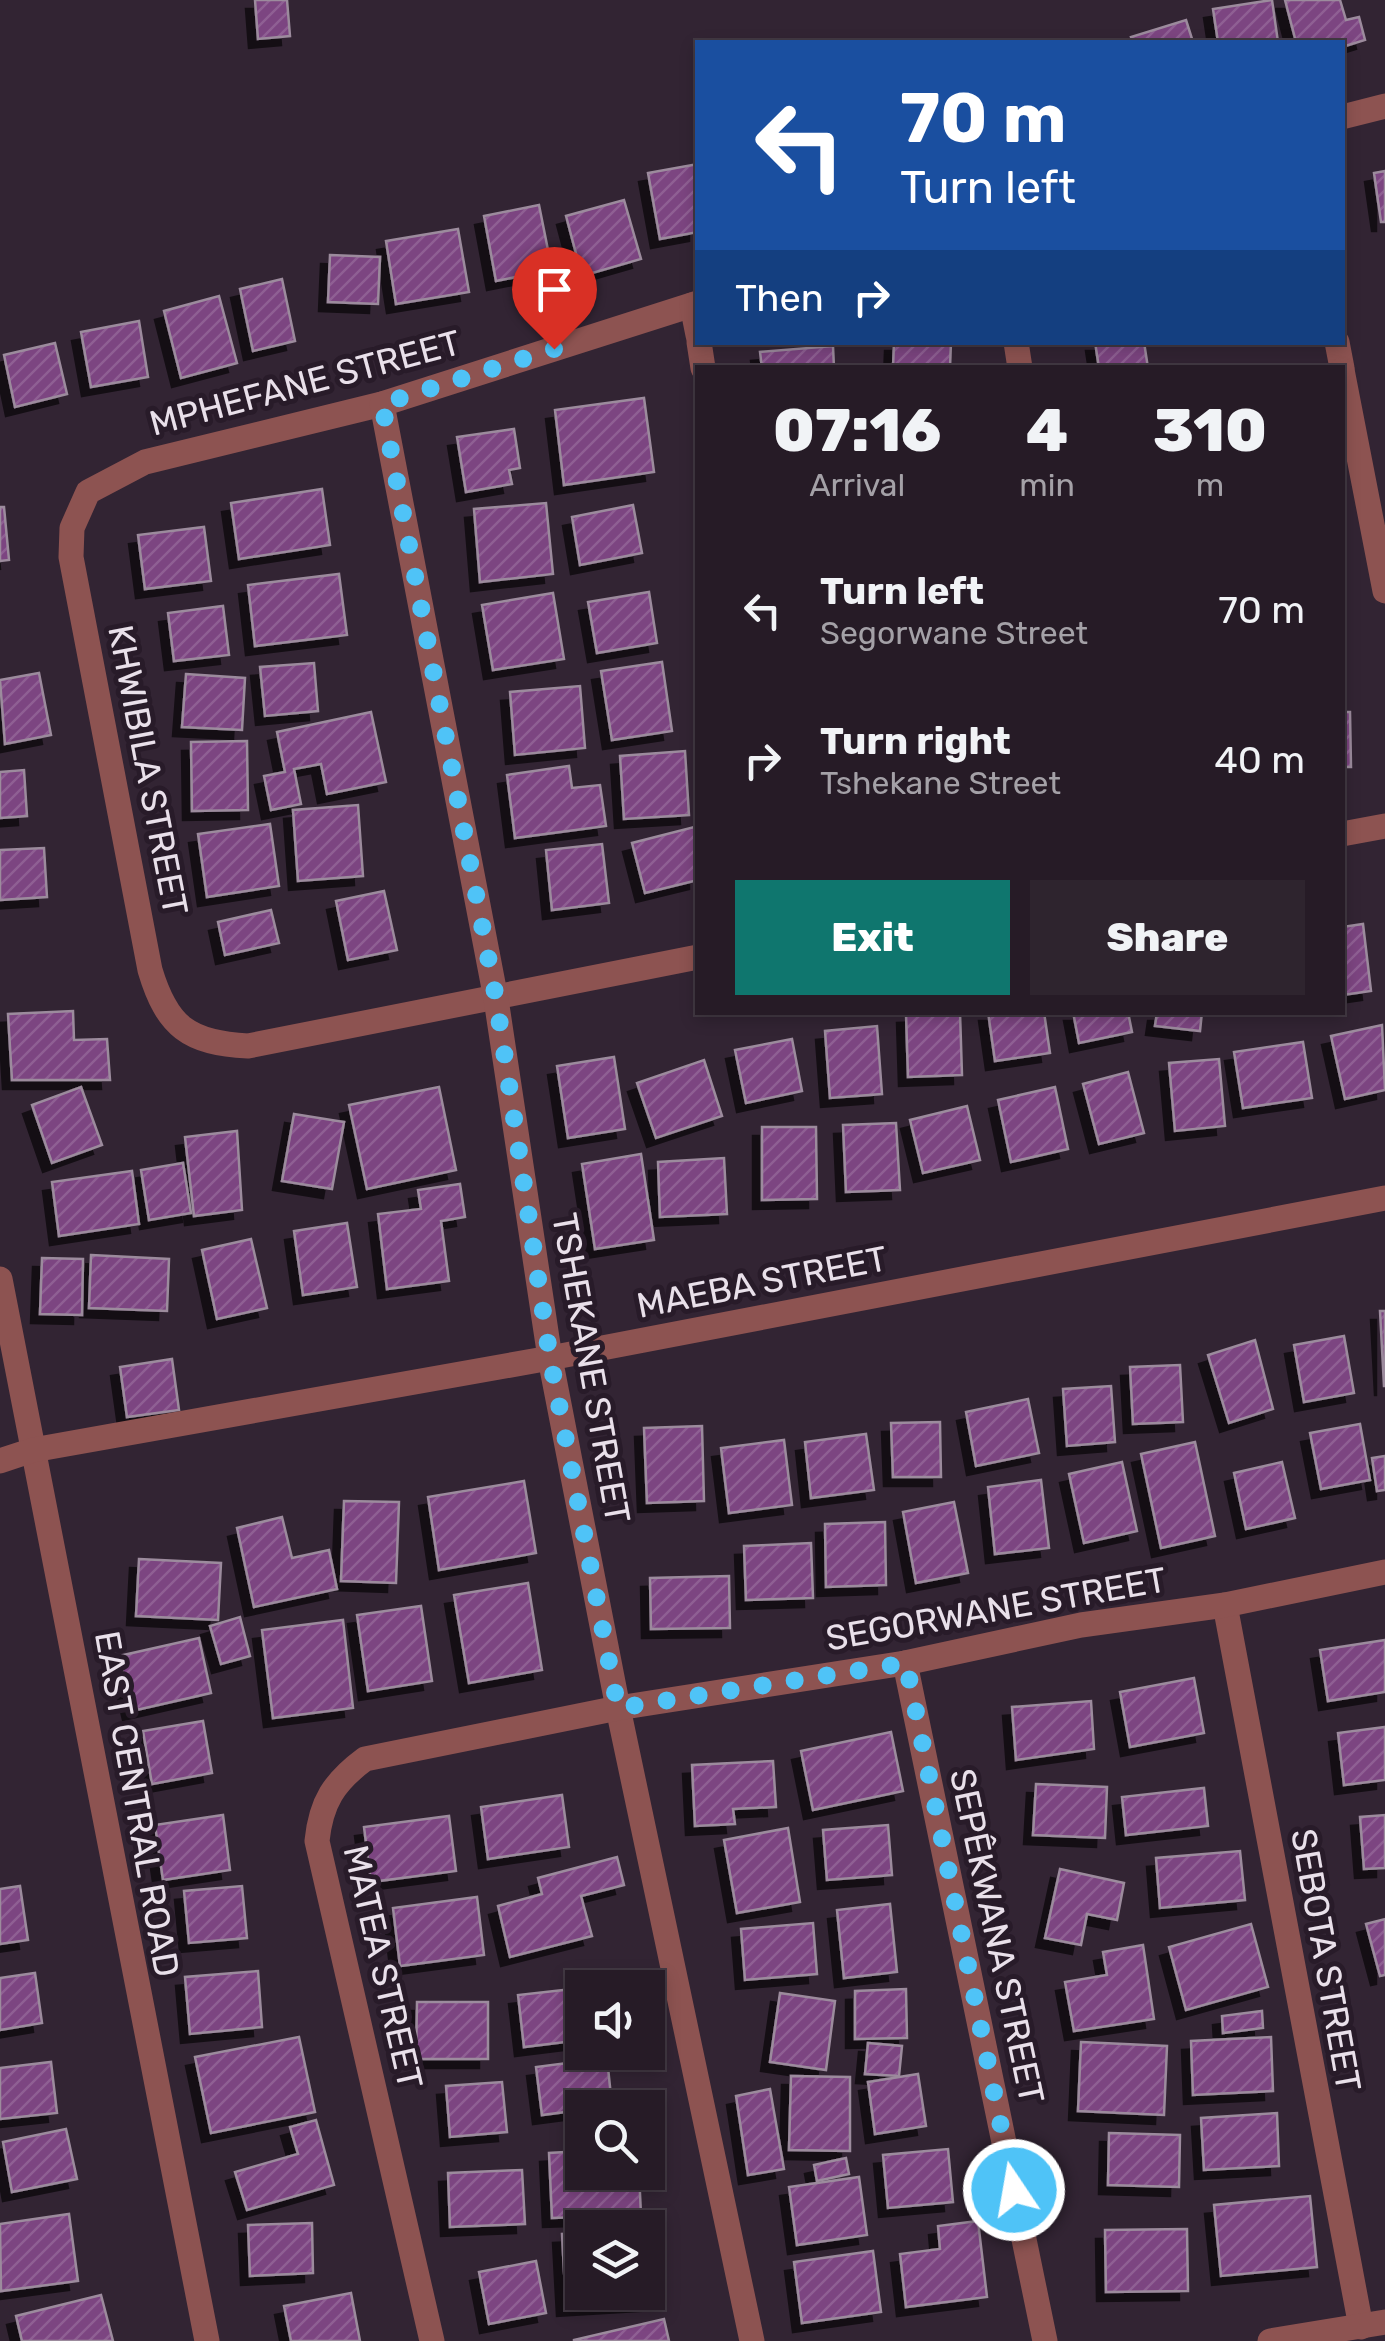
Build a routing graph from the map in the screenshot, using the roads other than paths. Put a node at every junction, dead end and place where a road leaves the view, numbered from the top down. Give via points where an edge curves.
1 (1385, 106) edge
2 (1345, 116) edge
3 (695, 304) edge
4 (1345, 384) edge
5 (382, 404) junction
6 (72, 528) joint
7 (1385, 591) edge
8 (1385, 826) edge
9 (1345, 833) edge
10 (695, 958) edge
11 (496, 998) junction
12 (1385, 1198) edge
13 (0, 1279) edge
14 (550, 1358) junction
15 (34, 1450) junction
16 (0, 1461) edge
17 (1385, 1572) edge
18 (1225, 1605) junction
19 (906, 1663) junction
20 (618, 1708) junction
21 (1373, 2325) edge
22 (207, 2341) edge
23 (432, 2341) edge
24 (752, 2341) edge
25 (1045, 2341) edge
26 (1270, 2341) edge

1 - 2 street
3 - 5 street, MPHEFANE STREET
4 - 7 street
5 - 6 street, MPHEFANE STREET via 145,462 88,492
5 - 11 street, TSHEKANE STREET
6 - 11 street, KHWIBILA STREET via 70,557 150,970 173,1020 195,1038 248,1046
8 - 9 street
10 - 11 street
11 - 14 street, TSHEKANE STREET
12 - 14 street, MAEBA STREET
13 - 15 street, EAST CENTRAL ROAD
14 - 15 street, MAEBA STREET
14 - 20 street, TSHEKANE STREET
15 - 16 street, MAEBA STREET
15 - 22 street, EAST CENTRAL ROAD
17 - 18 street, SEGORWANE STREET
18 - 19 street, SEGORWANE STREET via 1081,1625
18 - 21 street, SEBOTA STREET
19 - 20 street, SEGORWANE STREET
19 - 25 street, SEPÊKWANA STREET
20 - 23 street, MATEA STREET via 365,1759 332,1788 320,1813 326,1881
20 - 24 street, TSHEKANE STREET
21 - 26 street

